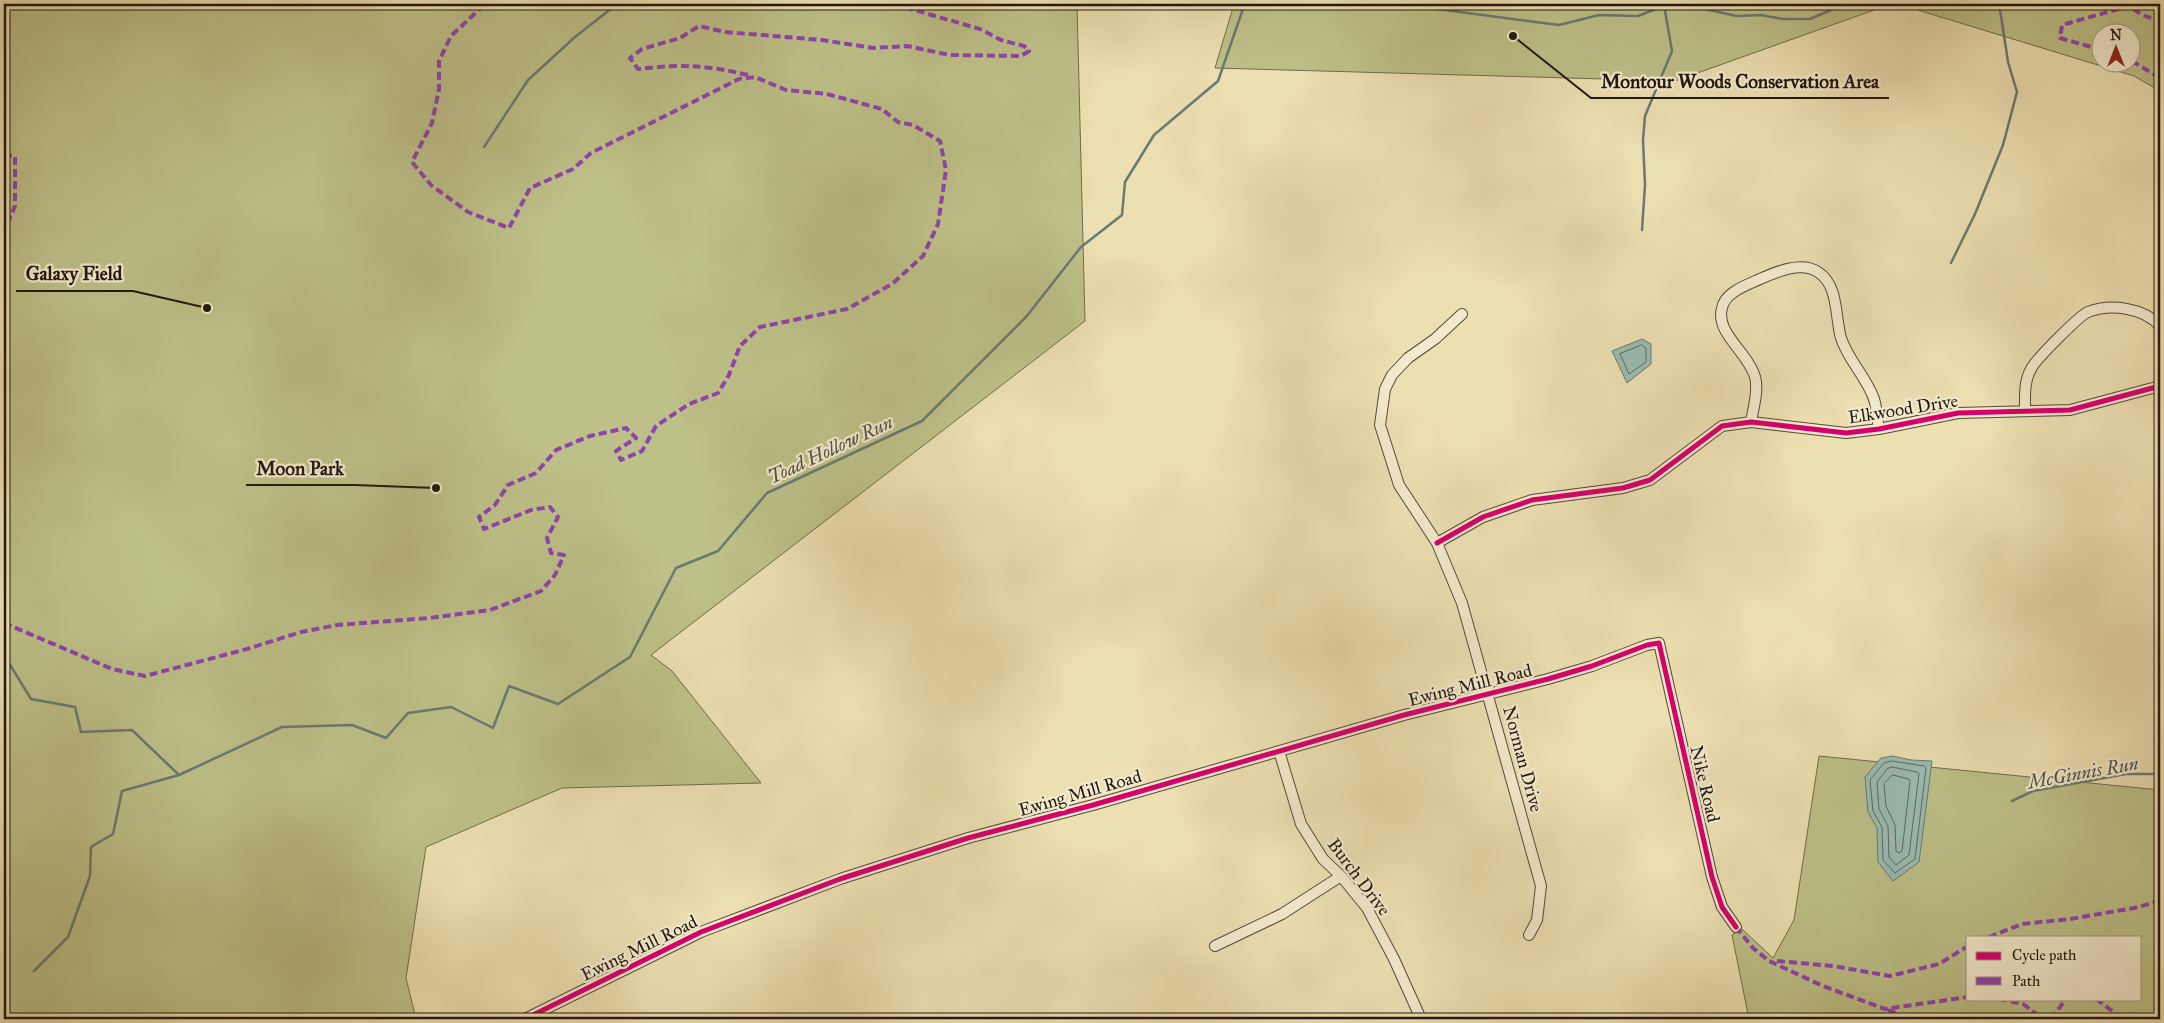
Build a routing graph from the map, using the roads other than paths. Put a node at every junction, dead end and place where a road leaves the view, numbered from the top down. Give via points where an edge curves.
1 (1462, 314) dead end
2 (2160, 326) edge
3 (2160, 386) edge
4 (2025, 410) junction
5 (1751, 422) junction
6 (1879, 429) junction
7 (1437, 543) junction
8 (1660, 643) joint
9 (1488, 695) junction
10 (1279, 751) junction
11 (1341, 876) junction
12 (1736, 927) dead end
13 (1529, 935) dead end
14 (1215, 946) dead end
15 (525, 1019) edge
16 (1421, 1019) edge

1 - 7 street, Norman Drive via 1392,375 1384,390 1380,425 1399,485
2 - 4 street via 2152,317 2132,310 2113,308 2088,312 2031,368 2025,384
3 - 4 street, Elkwood Drive via 2070,410
4 - 6 street, Elkwood Drive via 1958,413
5 - 6 street, Elkwood Drive via 1846,433
5 - 6 street via 1756,380 1750,362 1723,328 1722,305 1738,288 1798,267 1810,268 1826,279 1832,292 1842,340 1874,399
5 - 7 street, Elkwood Drive via 1722,426 1650,480 1624,488 1532,500 1483,517
7 - 9 street, Norman Drive via 1462,603
8 - 9 street, Ewing Mill Road
8 - 12 street, Nike Road via 1712,877 1722,907
9 - 10 street, Ewing Mill Road
9 - 13 street, Norman Drive via 1541,886 1537,920
10 - 11 street, Burch Drive via 1301,824
10 - 15 street, Ewing Mill Road via 968,838 840,879 701,932
11 - 14 street via 1282,914
11 - 16 street, Burch Drive via 1366,908

